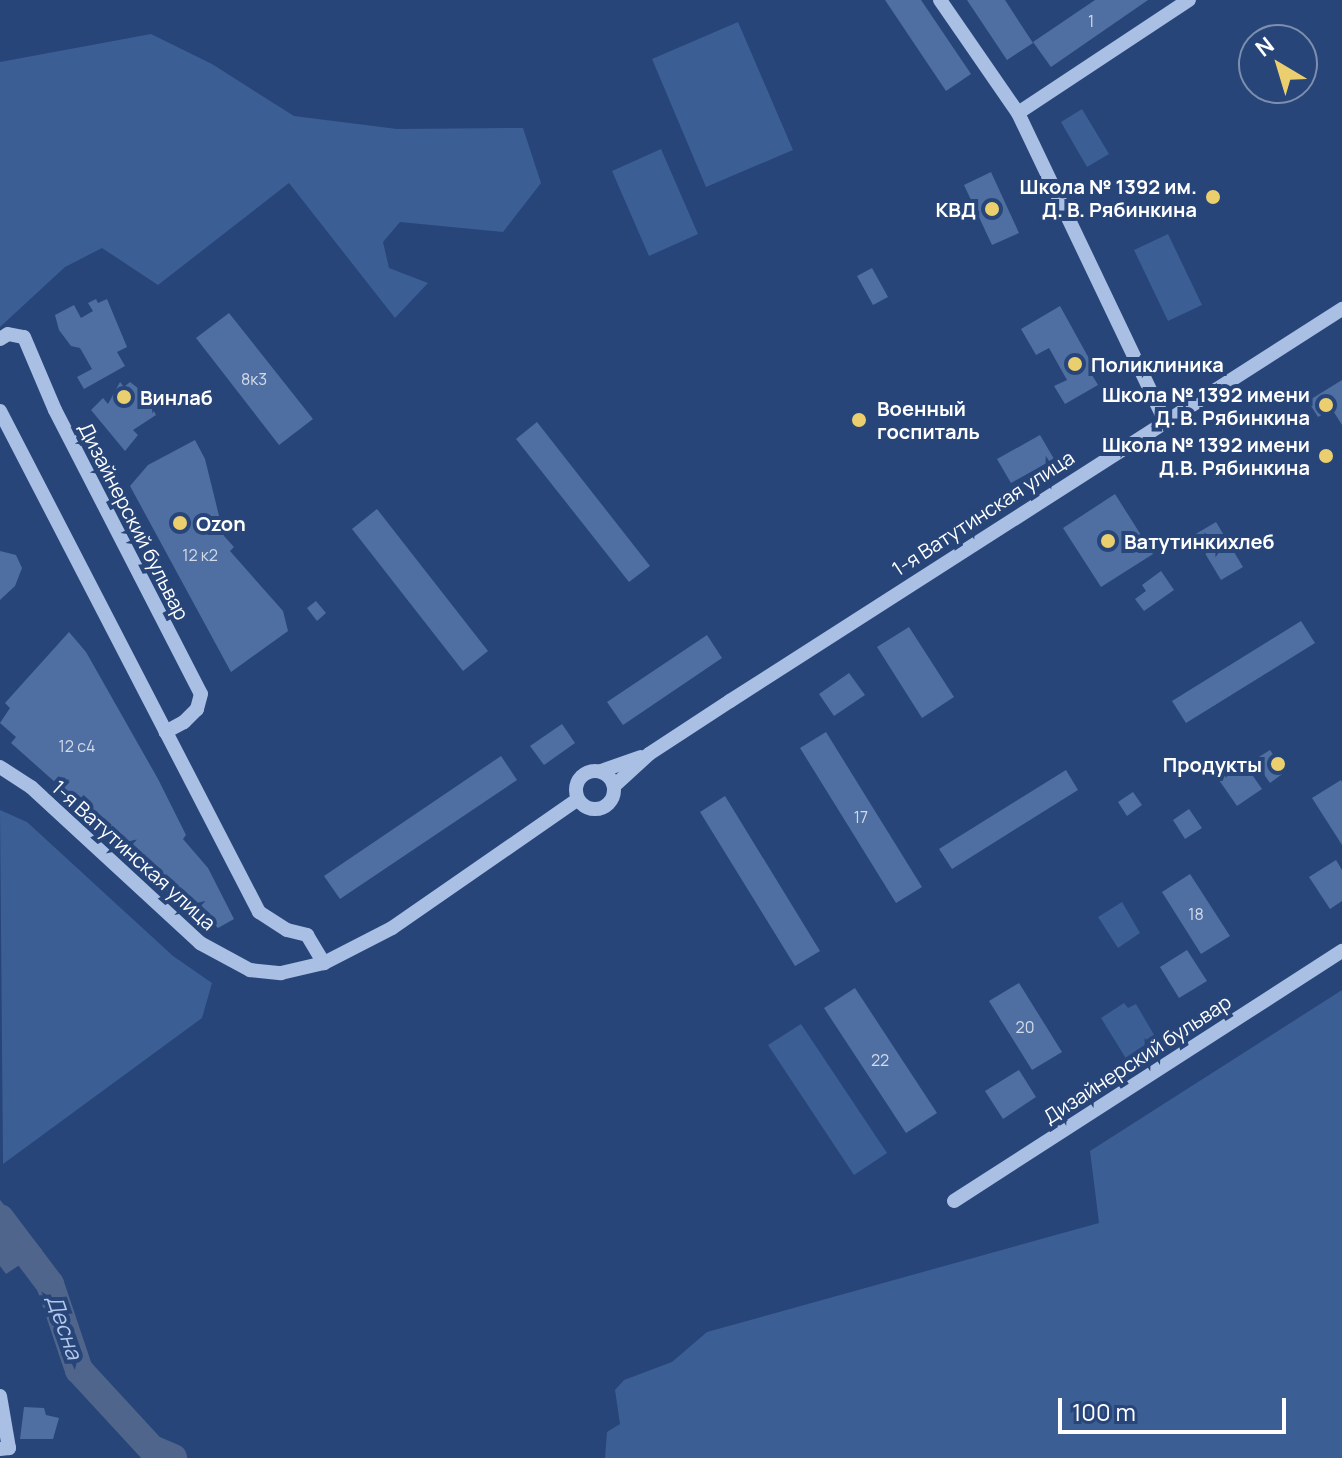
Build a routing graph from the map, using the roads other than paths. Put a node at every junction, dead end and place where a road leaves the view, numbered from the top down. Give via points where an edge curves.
1 (940, 0) edge
2 (1189, 0) edge
3 (1018, 113) junction
4 (1342, 309) edge
5 (0, 339) edge
6 (0, 411) edge
7 (1165, 421) junction
8 (165, 732) junction
9 (649, 754) junction
10 (0, 767) edge
11 (601, 771) junction
12 (614, 786) junction
13 (578, 799) junction
14 (1342, 951) edge
15 (324, 963) junction
16 (954, 1201) dead end
17 (0, 1396) edge
18 (0, 1449) edge

1 - 3 street
2 - 3 street
3 - 7 street
4 - 7 street, 1-я Ватутинская улица
5 - 8 street, Дизайнерский бульвар via 8,334 24,337 55,410 201,694 190,716
6 - 8 street
7 - 9 street, 1-я Ватутинская улица
8 - 15 street via 259,912 287,930 307,935
9 - 11 street, 1-я Ватутинская улица
9 - 12 street, 1-я Ватутинская улица
10 - 15 street, 1-я Ватутинская улица via 31,787 211,951 250,970 297,972
11 - 12 street
11 - 13 street via 582,775 575,786
12 - 13 street via 612,800 601,808 588,808
13 - 15 street, 1-я Ватутинская улица via 392,928
14 - 16 street, Дизайнерский бульвар
17 - 18 street via 9,1448

